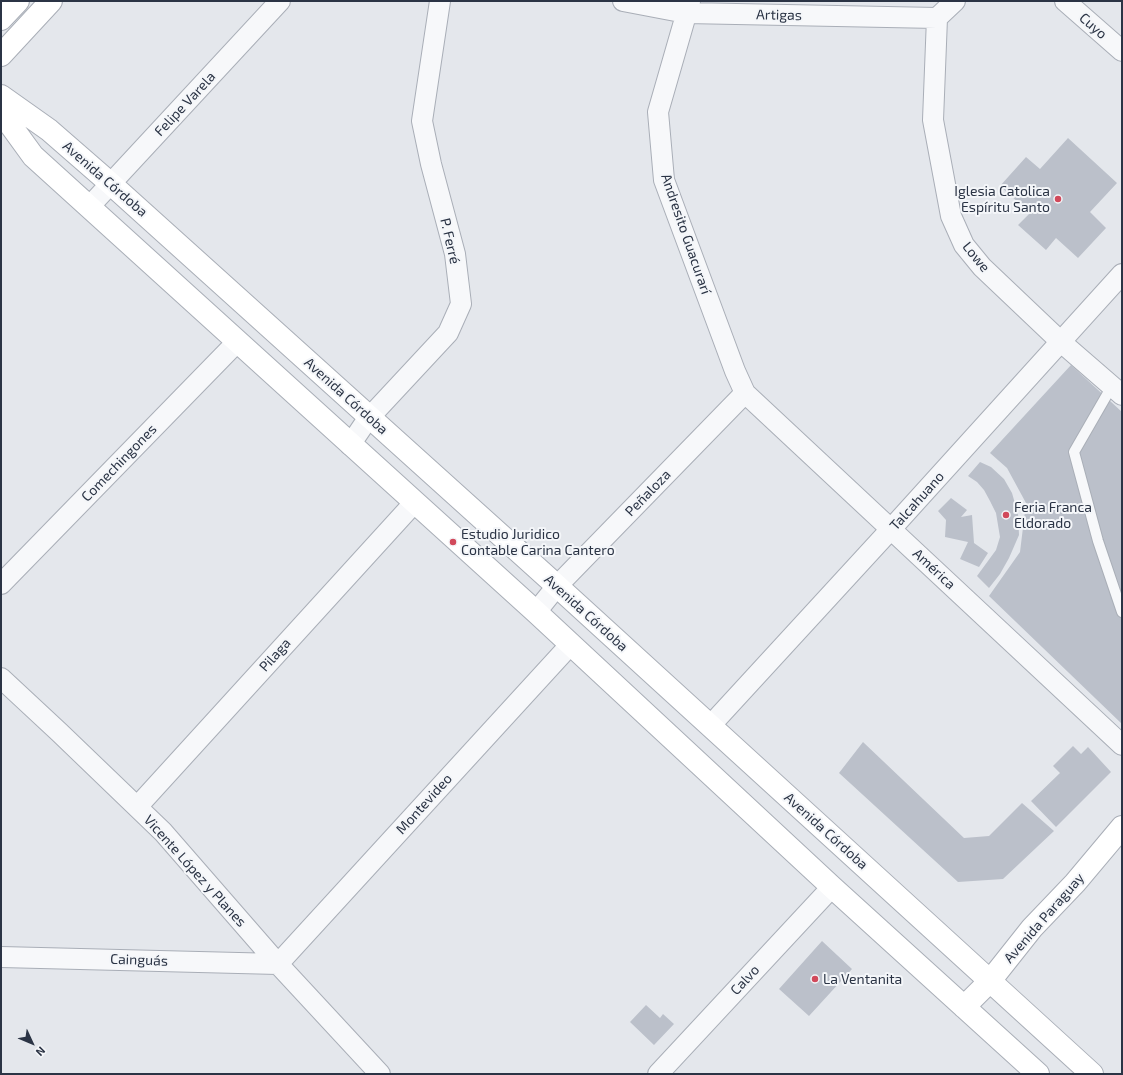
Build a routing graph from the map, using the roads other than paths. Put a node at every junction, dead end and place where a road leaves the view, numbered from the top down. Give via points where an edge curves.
1 (18, 1) edge
2 (51, 1) edge
3 (280, 1) edge
4 (440, 1) edge
5 (623, 1) edge
6 (954, 1) edge
7 (1065, 1) edge
8 (688, 7) edge
9 (937, 18) junction
10 (1, 19) edge
11 (1122, 51) edge
12 (1, 55) edge
13 (1, 96) edge
14 (1, 112) edge
15 (111, 184) junction
16 (89, 206) junction
17 (1122, 274) edge
18 (237, 342) junction
19 (1061, 342) junction
20 (1117, 391) edge
21 (745, 393) junction
22 (370, 417) junction
23 (350, 445) junction
24 (414, 503) junction
25 (891, 529) junction
26 (1, 584) edge
27 (557, 586) junction
28 (536, 612) junction
29 (1122, 612) edge
30 (571, 644) junction
31 (1, 678) edge
32 (710, 726) junction
33 (1122, 745) edge
34 (136, 807) junction
35 (1122, 827) edge
36 (832, 886) junction
37 (1, 957) edge
38 (278, 964) junction
39 (990, 982) junction
40 (964, 1007) junction
41 (380, 1074) edge
42 (658, 1074) edge
43 (1038, 1074) edge
44 (1092, 1074) edge

1 - 10 main road
2 - 12 main road
3 - 15 street, Felipe Varela
4 - 22 street, P. Ferré via 422,121 455,254 461,304 448,333
5 - 8 street, Artigas
6 - 9 street
7 - 11 street, Cuyo
8 - 9 street, Artigas
8 - 21 street, Andresito Guacurarí via 658,112 664,180
9 - 19 street, Lowe via 933,120 951,216 964,245 982,267
13 - 15 main road, Avenida Córdoba via 49,130
14 - 16 main road via 33,156
15 - 16 street, Felipe Varela
15 - 22 main road, Avenida Córdoba
16 - 18 main road
17 - 19 street, Talcahuano
18 - 23 main road
18 - 26 street, Comechingones
19 - 20 street, Lowe
19 - 25 street, Talcahuano
20 - 29 lane via 1074,452 1098,541
21 - 25 street, América
21 - 27 street, Peñaloza
22 - 23 street, P. Ferré
22 - 27 main road, Avenida Córdoba
23 - 24 main road
24 - 28 main road
24 - 34 street, Pilaga
25 - 32 street, Talcahuano
25 - 33 street, América
27 - 28 street, Peñaloza
27 - 32 main road, Avenida Córdoba
28 - 30 main road
30 - 36 main road
30 - 38 street, Montevideo
31 - 34 street, Vicente López y Planes
32 - 39 main road, Avenida Córdoba
34 - 38 street, Vicente López y Planes via 163,832
35 - 39 main road, Avenida Paraguay via 1075,883 1032,928
36 - 40 main road
36 - 42 street, Calvo
37 - 38 street, Cainguás
38 - 41 street, Vicente López y Planes
39 - 40 main road, Avenida Paraguay
39 - 44 main road, Avenida Córdoba
40 - 43 main road

